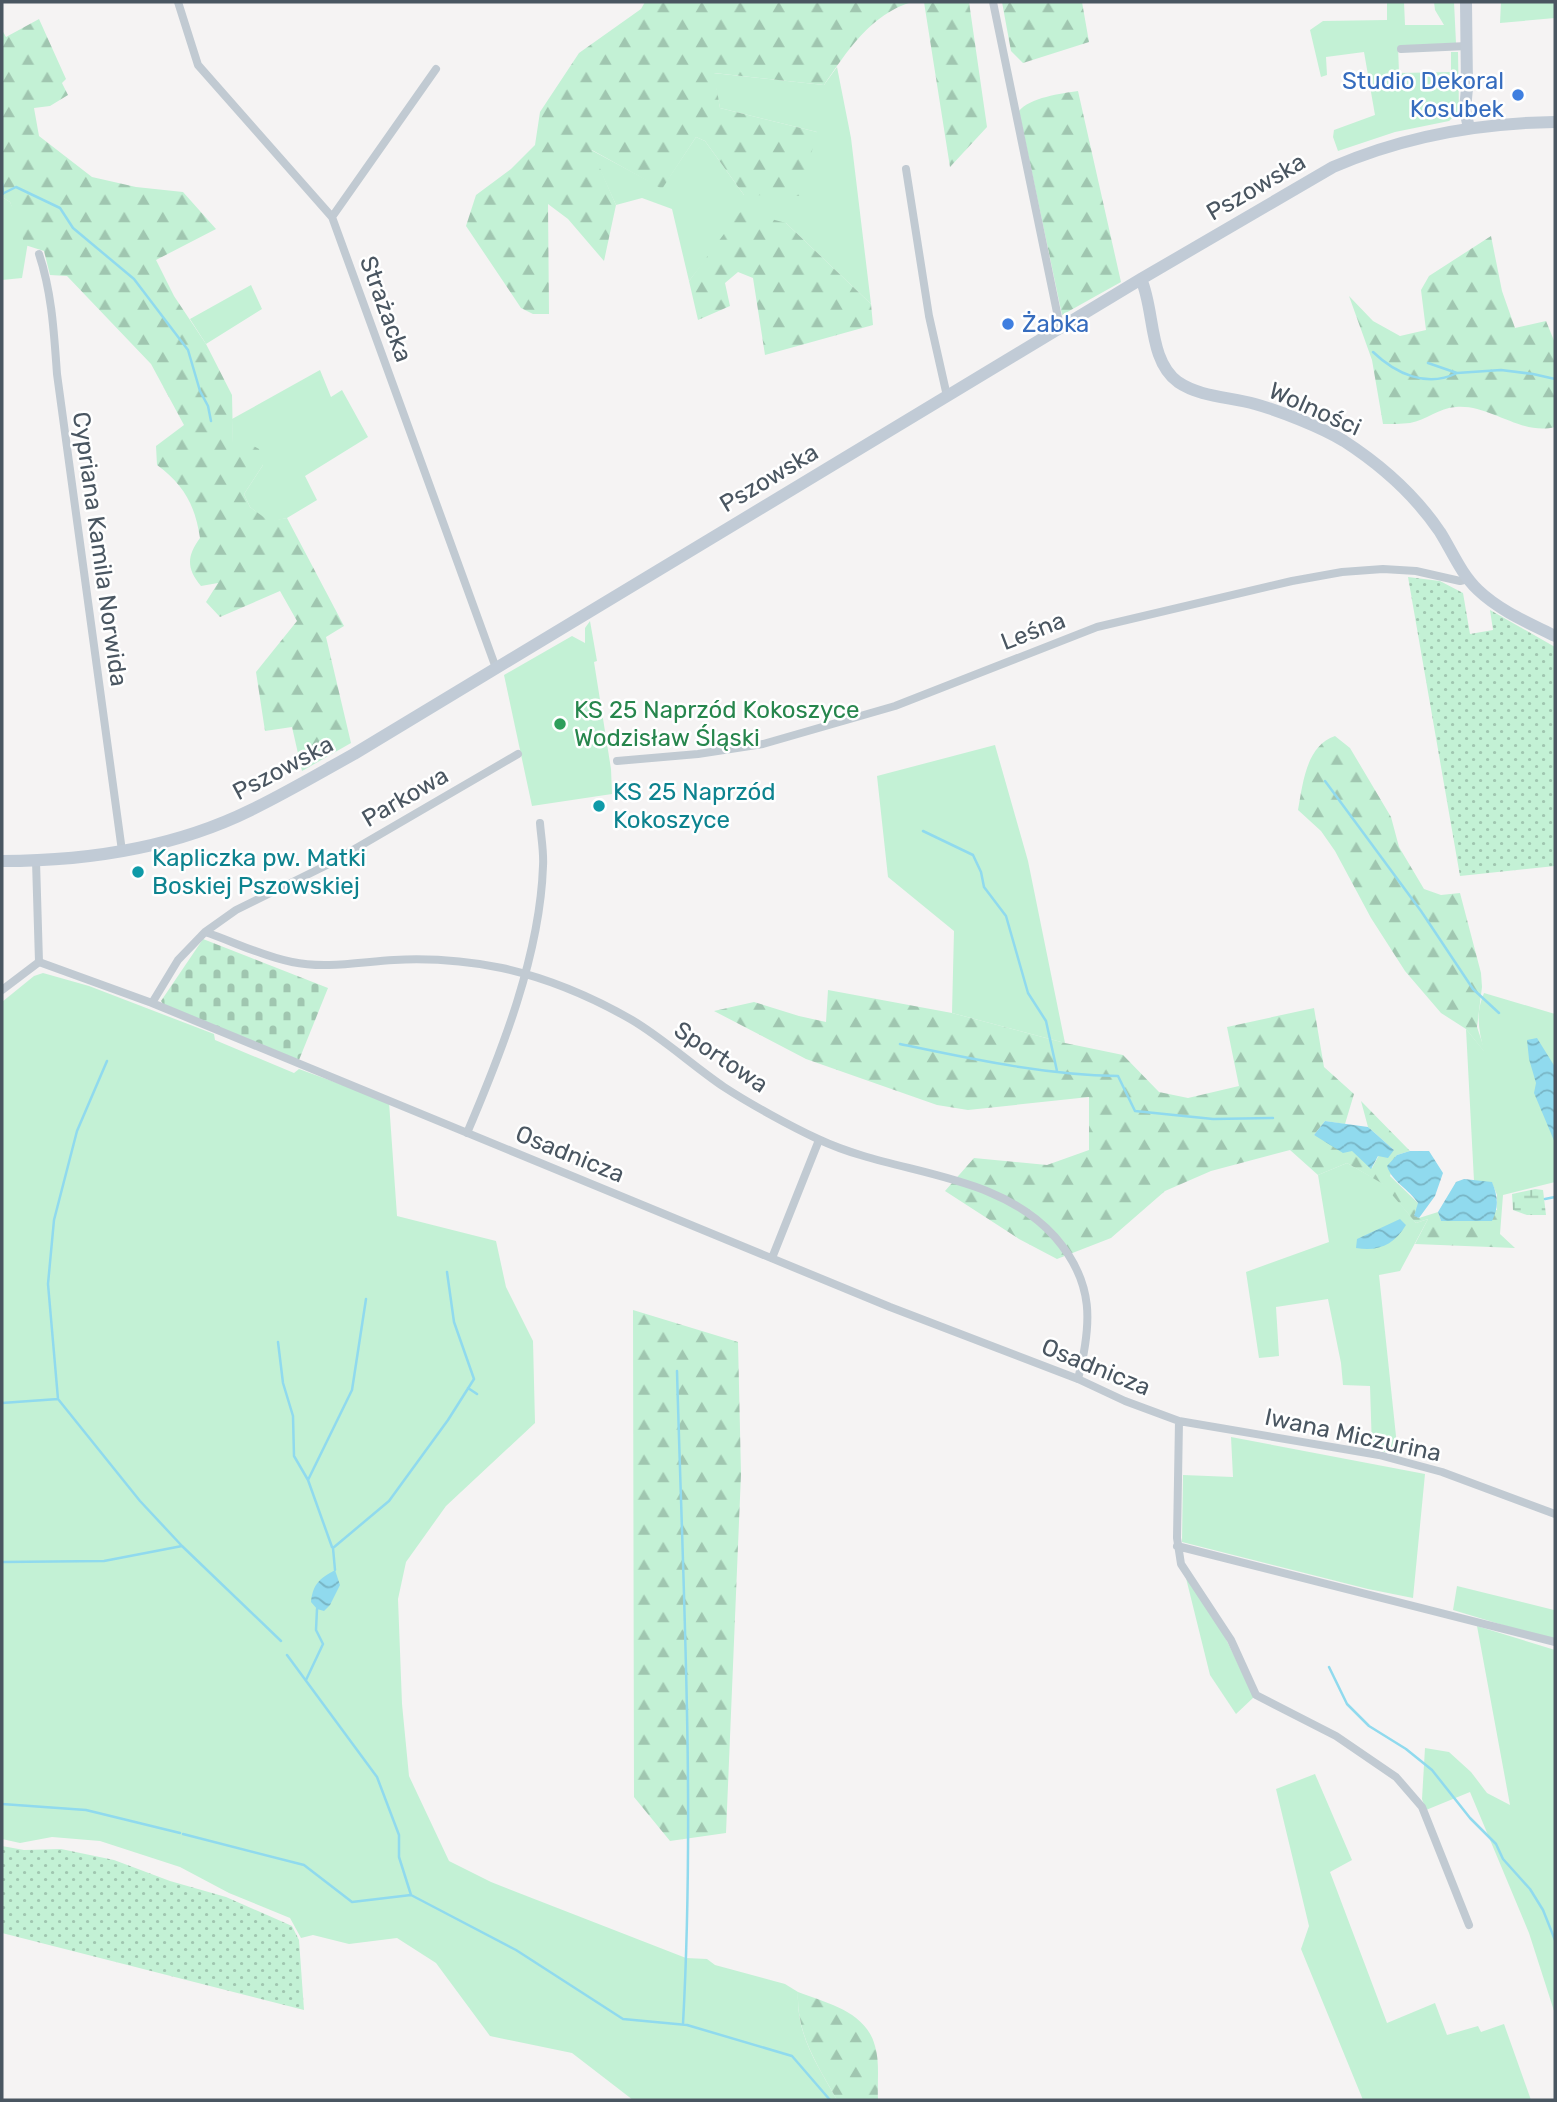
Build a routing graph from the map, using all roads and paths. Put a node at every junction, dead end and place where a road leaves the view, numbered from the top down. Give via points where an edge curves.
1 (177, 2) edge
2 (993, 2) edge
3 (1466, 2) edge
4 (1466, 46) junction
5 (1401, 49) dead end
6 (436, 69) dead end
7 (1468, 110) junction
8 (1555, 121) edge
9 (1490, 125) junction
10 (1469, 128) junction
11 (1444, 132) junction
12 (906, 169) dead end
13 (331, 217) junction
14 (39, 254) dead end
15 (1141, 279) junction
16 (1060, 327) junction
17 (947, 396) junction
18 (1468, 579) junction
19 (1555, 636) edge
20 (496, 668) junction
21 (518, 754) dead end
22 (617, 761) dead end
23 (540, 823) dead end
24 (122, 851) junction
25 (2, 861) edge
26 (36, 861) junction
27 (205, 932) junction
28 (39, 962) junction
29 (526, 975) junction
30 (2, 990) edge
31 (152, 1003) junction
32 (467, 1133) junction
33 (819, 1140) junction
34 (772, 1258) junction
35 (1078, 1379) junction
36 (1179, 1421) junction
37 (1555, 1514) edge
38 (1177, 1546) junction
39 (1555, 1642) edge
40 (1469, 1925) dead end

1 - 13 street, Strażacka via 198,65
2 - 16 street
3 - 4 main road
4 - 5 street
4 - 7 main road
6 - 13 street
7 - 9 main road
7 - 10 main road
7 - 11 main road
8 - 9 main road, Pszowska
9 - 10 main road, Pszowska
10 - 11 main road, Pszowska
11 - 15 main road, Pszowska via 1405,140 1333,167
12 - 17 street
13 - 20 street, Strażacka
14 - 24 street, Cypriana Kamila Norwida via 47,280
15 - 16 main road, Pszowska
15 - 18 main road, Wolności via 1160,357 1169,373 1199,392 1254,404 1341,439 1384,469 1423,509
16 - 17 main road, Pszowska
17 - 20 main road, Pszowska
18 - 19 main road, Wolności via 1498,606
18 - 22 street, Leśna via 1384,569 1292,581 1097,627 895,706 763,744
20 - 24 main road, Pszowska via 250,811 167,841
21 - 27 street, Parkowa via 329,864 236,910
23 - 29 street via 541,892
24 - 26 main road, Pszowska
25 - 26 main road, Pszowska
26 - 28 street
27 - 29 street, Sportowa via 291,962 444,960
27 - 31 street, Parkowa via 178,960
28 - 30 street
28 - 31 street, Osadnicza
29 - 32 street
29 - 33 street, Sportowa via 581,994 633,1021 726,1088
31 - 32 street, Osadnicza
32 - 34 street, Osadnicza
33 - 34 street
33 - 35 street, Sportowa via 1000,1196 1044,1227 1069,1254 1085,1295 1089,1319
34 - 35 street, Osadnicza
35 - 36 street, Osadnicza
36 - 37 street, Iwana Miczurina via 1379,1455 1442,1472
36 - 38 street
38 - 39 street
38 - 40 street via 1181,1564 1231,1640 1256,1695 1336,1736 1396,1777 1422,1807

